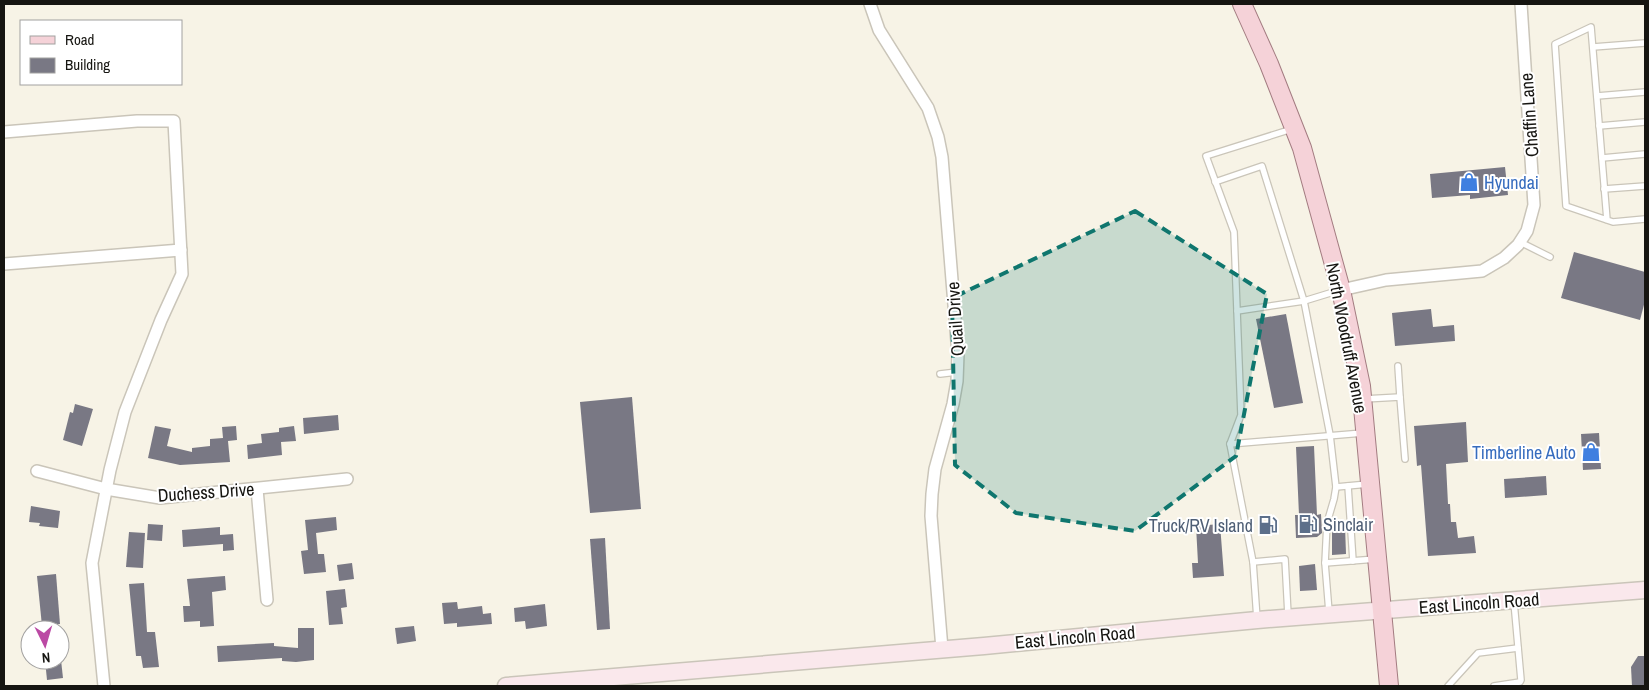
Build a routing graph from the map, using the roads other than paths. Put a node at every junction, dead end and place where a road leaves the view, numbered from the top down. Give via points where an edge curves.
1 (870, 4) edge
2 (1242, 4) edge
3 (1521, 4) edge
4 (1645, 43) edge
5 (1593, 47) junction
6 (1645, 92) edge
7 (1597, 96) junction
8 (1645, 122) edge
9 (1599, 126) junction
10 (1294, 128) junction
11 (4, 132) edge
12 (1645, 154) edge
13 (1602, 158) junction
14 (1215, 182) junction
15 (1645, 186) edge
16 (1604, 189) junction
17 (1645, 219) edge
18 (1607, 220) junction
19 (1520, 242) junction
20 (181, 250) junction
21 (1550, 257) dead end
22 (4, 264) edge
23 (1341, 290) junction
24 (1304, 301) junction
25 (1237, 311) junction
26 (1398, 366) dead end
27 (957, 372) junction
28 (940, 374) dead end
29 (1400, 397) junction
30 (1362, 399) junction
31 (1365, 433) junction
32 (1330, 436) junction
33 (1230, 444) junction
34 (1405, 459) dead end
35 (37, 471) dead end
36 (347, 479) dead end
37 (1370, 484) junction
38 (1348, 486) junction
39 (1336, 487) junction
40 (256, 488) junction
41 (106, 489) junction
42 (1378, 558) junction
43 (1353, 561) junction
44 (1253, 562) junction
45 (1325, 563) junction
46 (1645, 590) edge
47 (267, 600) dead end
48 (1514, 600) junction
49 (1383, 610) junction
50 (1330, 614) junction
51 (1288, 617) junction
52 (1257, 620) junction
53 (1518, 648) junction
54 (942, 649) junction
55 (104, 686) edge
56 (506, 686) edge
57 (1389, 686) edge
58 (1448, 686) edge
59 (1494, 686) edge

1 - 27 street, Quail Drive via 879,30 928,108 938,137
2 - 10 main road, North Woodruff Avenue
3 - 19 street, Chaffin Lane via 1534,205 1527,232
4 - 5 lane
5 - 7 lane
5 - 18 lane via 1591,27 1555,44 1566,206
6 - 7 lane
7 - 9 lane
8 - 9 lane
9 - 13 lane
10 - 14 lane via 1206,156
10 - 23 main road, North Woodruff Avenue
11 - 20 street via 174,121
12 - 13 lane
13 - 16 lane
14 - 24 lane via 1262,166
14 - 25 lane via 1234,232
15 - 16 lane
16 - 18 lane
17 - 18 lane
19 - 21 lane
19 - 23 street, Chaffin Lane via 1504,258 1482,271 1386,280
20 - 22 street
20 - 41 street via 182,274 125,412
23 - 24 lane
23 - 30 main road, North Woodruff Avenue
24 - 25 lane
24 - 32 lane
25 - 33 lane via 1241,415
26 - 29 lane
27 - 28 lane
27 - 54 street, Quail Drive via 953,404 935,469 932,494
29 - 30 lane
29 - 34 lane
30 - 31 main road, North Woodruff Avenue
31 - 32 lane
31 - 37 main road, North Woodruff Avenue
32 - 33 lane
32 - 39 lane
33 - 44 lane
35 - 41 street, Duchess Drive
36 - 40 street, Duchess Drive
37 - 38 lane
37 - 42 main road, North Woodruff Avenue
38 - 39 lane
38 - 43 lane
39 - 45 lane via 1327,523
40 - 41 street, Duchess Drive via 160,498
40 - 47 street
41 - 55 street via 92,562
42 - 43 lane
42 - 49 main road, North Woodruff Avenue
43 - 45 lane
44 - 51 lane via 1285,559
44 - 52 lane
45 - 50 lane
46 - 48 main road, East Lincoln Road
48 - 49 main road, East Lincoln Road
48 - 53 lane
49 - 50 main road, East Lincoln Road
49 - 57 main road, North Woodruff Avenue
50 - 51 main road, East Lincoln Road
51 - 52 main road, East Lincoln Road
52 - 54 main road, East Lincoln Road
53 - 58 lane via 1478,653
53 - 59 lane via 1520,682
54 - 56 main road, East Lincoln Road

